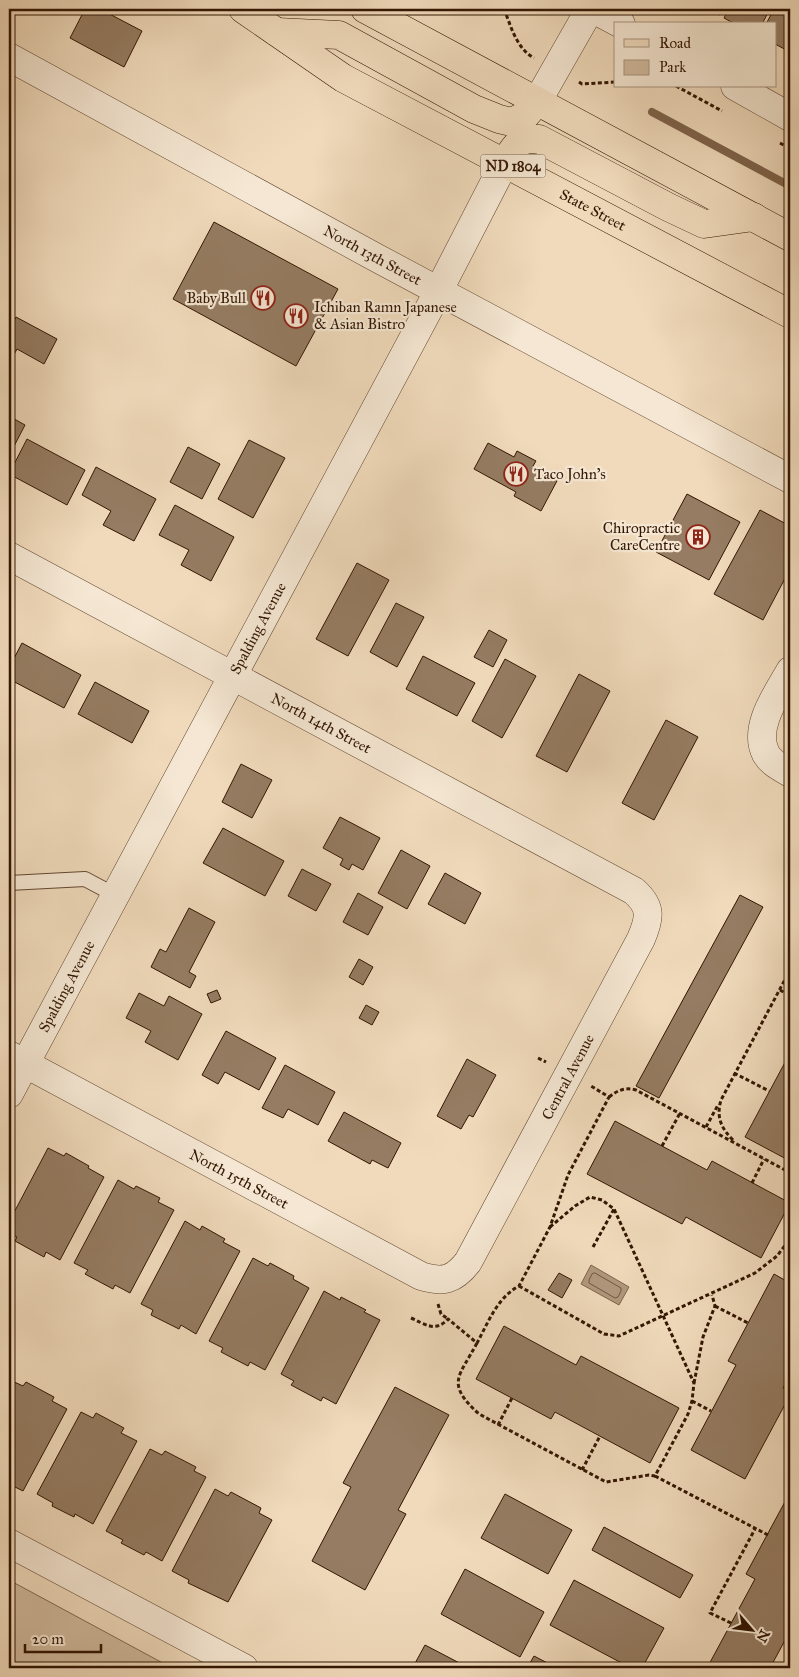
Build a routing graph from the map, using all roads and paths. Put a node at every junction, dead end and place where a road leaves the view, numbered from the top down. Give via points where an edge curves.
1 (243, 9) edge
2 (365, 9) edge
3 (591, 9) edge
4 (616, 22) edge
5 (277, 32) junction
6 (9, 57) edge
7 (738, 88) edge
8 (537, 102) junction
9 (790, 117) edge
10 (505, 162) junction
11 (754, 217) junction
12 (790, 237) edge
13 (439, 290) junction
14 (790, 314) edge
15 (790, 479) edge
16 (9, 556) edge
17 (790, 671) edge
18 (233, 676) junction
19 (790, 773) edge
20 (9, 883) edge
21 (634, 891) joint
22 (115, 894) junction
23 (790, 970) edge
24 (780, 990) junction
25 (790, 996) edge
26 (538, 1058) dead end
27 (17, 1060) edge
28 (734, 1073) junction
29 (569, 1074) junction
30 (769, 1091) dead end
31 (9, 1094) edge
32 (609, 1096) junction
33 (721, 1100) junction
34 (680, 1113) junction
35 (706, 1127) junction
36 (737, 1144) junction
37 (662, 1146) dead end
38 (764, 1159) junction
39 (790, 1174) edge
40 (752, 1183) dead end
41 (614, 1209) junction
42 (550, 1227) junction
43 (790, 1239) edge
44 (592, 1247) dead end
45 (468, 1262) joint
46 (519, 1286) junction
47 (712, 1295) junction
48 (715, 1306) junction
49 (665, 1316) junction
50 (411, 1318) dead end
51 (748, 1323) dead end
52 (477, 1343) junction
53 (694, 1383) junction
54 (512, 1398) dead end
55 (692, 1401) junction
56 (711, 1411) dead end
57 (498, 1425) junction
58 (600, 1436) dead end
59 (582, 1470) junction
60 (655, 1476) junction
61 (755, 1529) junction
62 (768, 1535) dead end
63 (9, 1543) edge
64 (731, 1623) dead end
65 (244, 1668) edge

1 - 5 main road, State Street / ND 1804
2 - 8 main road
3 - 4 street
3 - 8 street
5 - 8 main road via 339,35 474,109 499,119 512,122 526,115
5 - 10 main road, State Street / ND 1804 via 343,78
6 - 13 street, North 13th Street
7 - 9 street
8 - 11 main road
10 - 11 main road via 518,143 539,139 704,224
10 - 13 street, Spalding Avenue
10 - 14 main road, State Street / ND 1804
11 - 12 main road
13 - 15 street, North 13th Street
13 - 18 street, Spalding Avenue
16 - 18 street, North 14th Street
17 - 19 street via 766,716 762,742 766,754
18 - 21 street, North 14th Street
18 - 22 street, Spalding Avenue
20 - 22 lane via 84,879
21 - 29 street, Central Avenue via 644,900 648,913 642,939
22 - 27 street, Spalding Avenue
23 - 24 path
24 - 25 path
24 - 28 path
26 - 29 path
27 - 31 street, Spalding Avenue
27 - 45 street, North 15th Street via 421,1276 431,1280 452,1278
28 - 30 path
28 - 33 path
29 - 32 path
29 - 45 street, Central Avenue
32 - 34 path via 629,1088
32 - 42 path via 568,1175
33 - 35 path
33 - 36 path via 719,1114 722,1127
34 - 35 path
34 - 37 path
35 - 36 path
36 - 38 path
38 - 39 path
38 - 40 path
41 - 42 path via 602,1200 590,1197
41 - 44 path
41 - 49 path
42 - 46 path
43 - 47 path via 764,1267
46 - 49 path via 604,1334 624,1335
46 - 52 path via 498,1304
47 - 48 path
47 - 49 path
48 - 51 path
48 - 53 path via 703,1337
49 - 53 path
50 - 52 path via 436,1327 448,1319
52 - 57 path via 457,1386 479,1414
53 - 55 path
54 - 57 path
55 - 56 path
55 - 60 path
57 - 59 path
58 - 59 path
59 - 60 path via 606,1482
60 - 61 path
61 - 62 path
61 - 64 path via 710,1613
63 - 65 street

